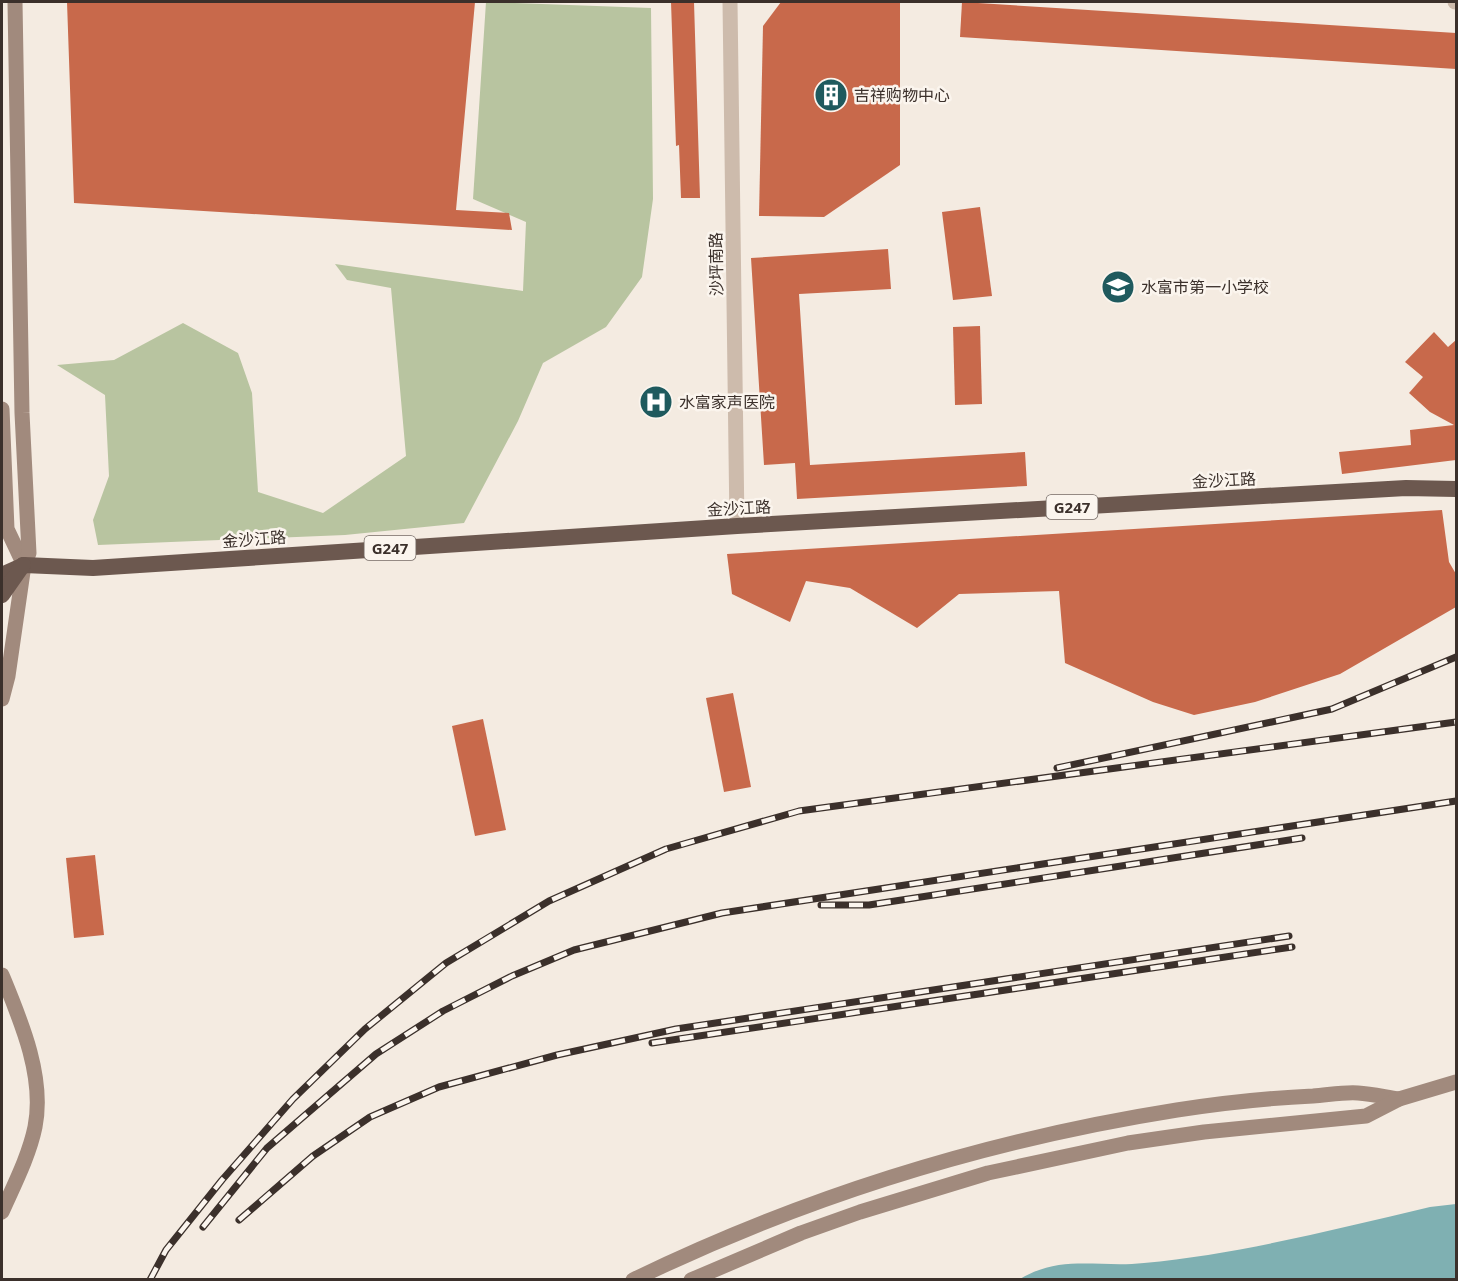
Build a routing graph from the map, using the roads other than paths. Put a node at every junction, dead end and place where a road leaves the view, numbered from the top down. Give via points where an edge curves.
1 (15, 2) edge
2 (730, 2) edge
3 (2, 409) edge
4 (1456, 489) edge
5 (737, 526) junction
6 (24, 565) junction
7 (2, 575) edge
8 (2, 595) edge
9 (2, 699) edge
10 (2, 975) edge
11 (1456, 1082) edge
12 (1399, 1099) junction
13 (2, 1212) edge
14 (633, 1280) edge
15 (691, 1280) edge

1 - 6 main road via 22,403 29,553
2 - 5 street, 沙坪南路
3 - 6 main road via 7,530
4 - 5 highway, 金沙江路 / G247 via 1394,488
5 - 6 highway, 金沙江路 / G247 via 93,568
6 - 7 highway, G247
6 - 8 highway
6 - 9 main road
10 - 13 main road via 28,1051 37,1106 32,1140
11 - 12 main road
12 - 14 main road via 1358,1093 1201,1107 1051,1133 970,1152 852,1188 735,1233
12 - 15 main road via 1366,1116 1128,1143 987,1173 801,1233

